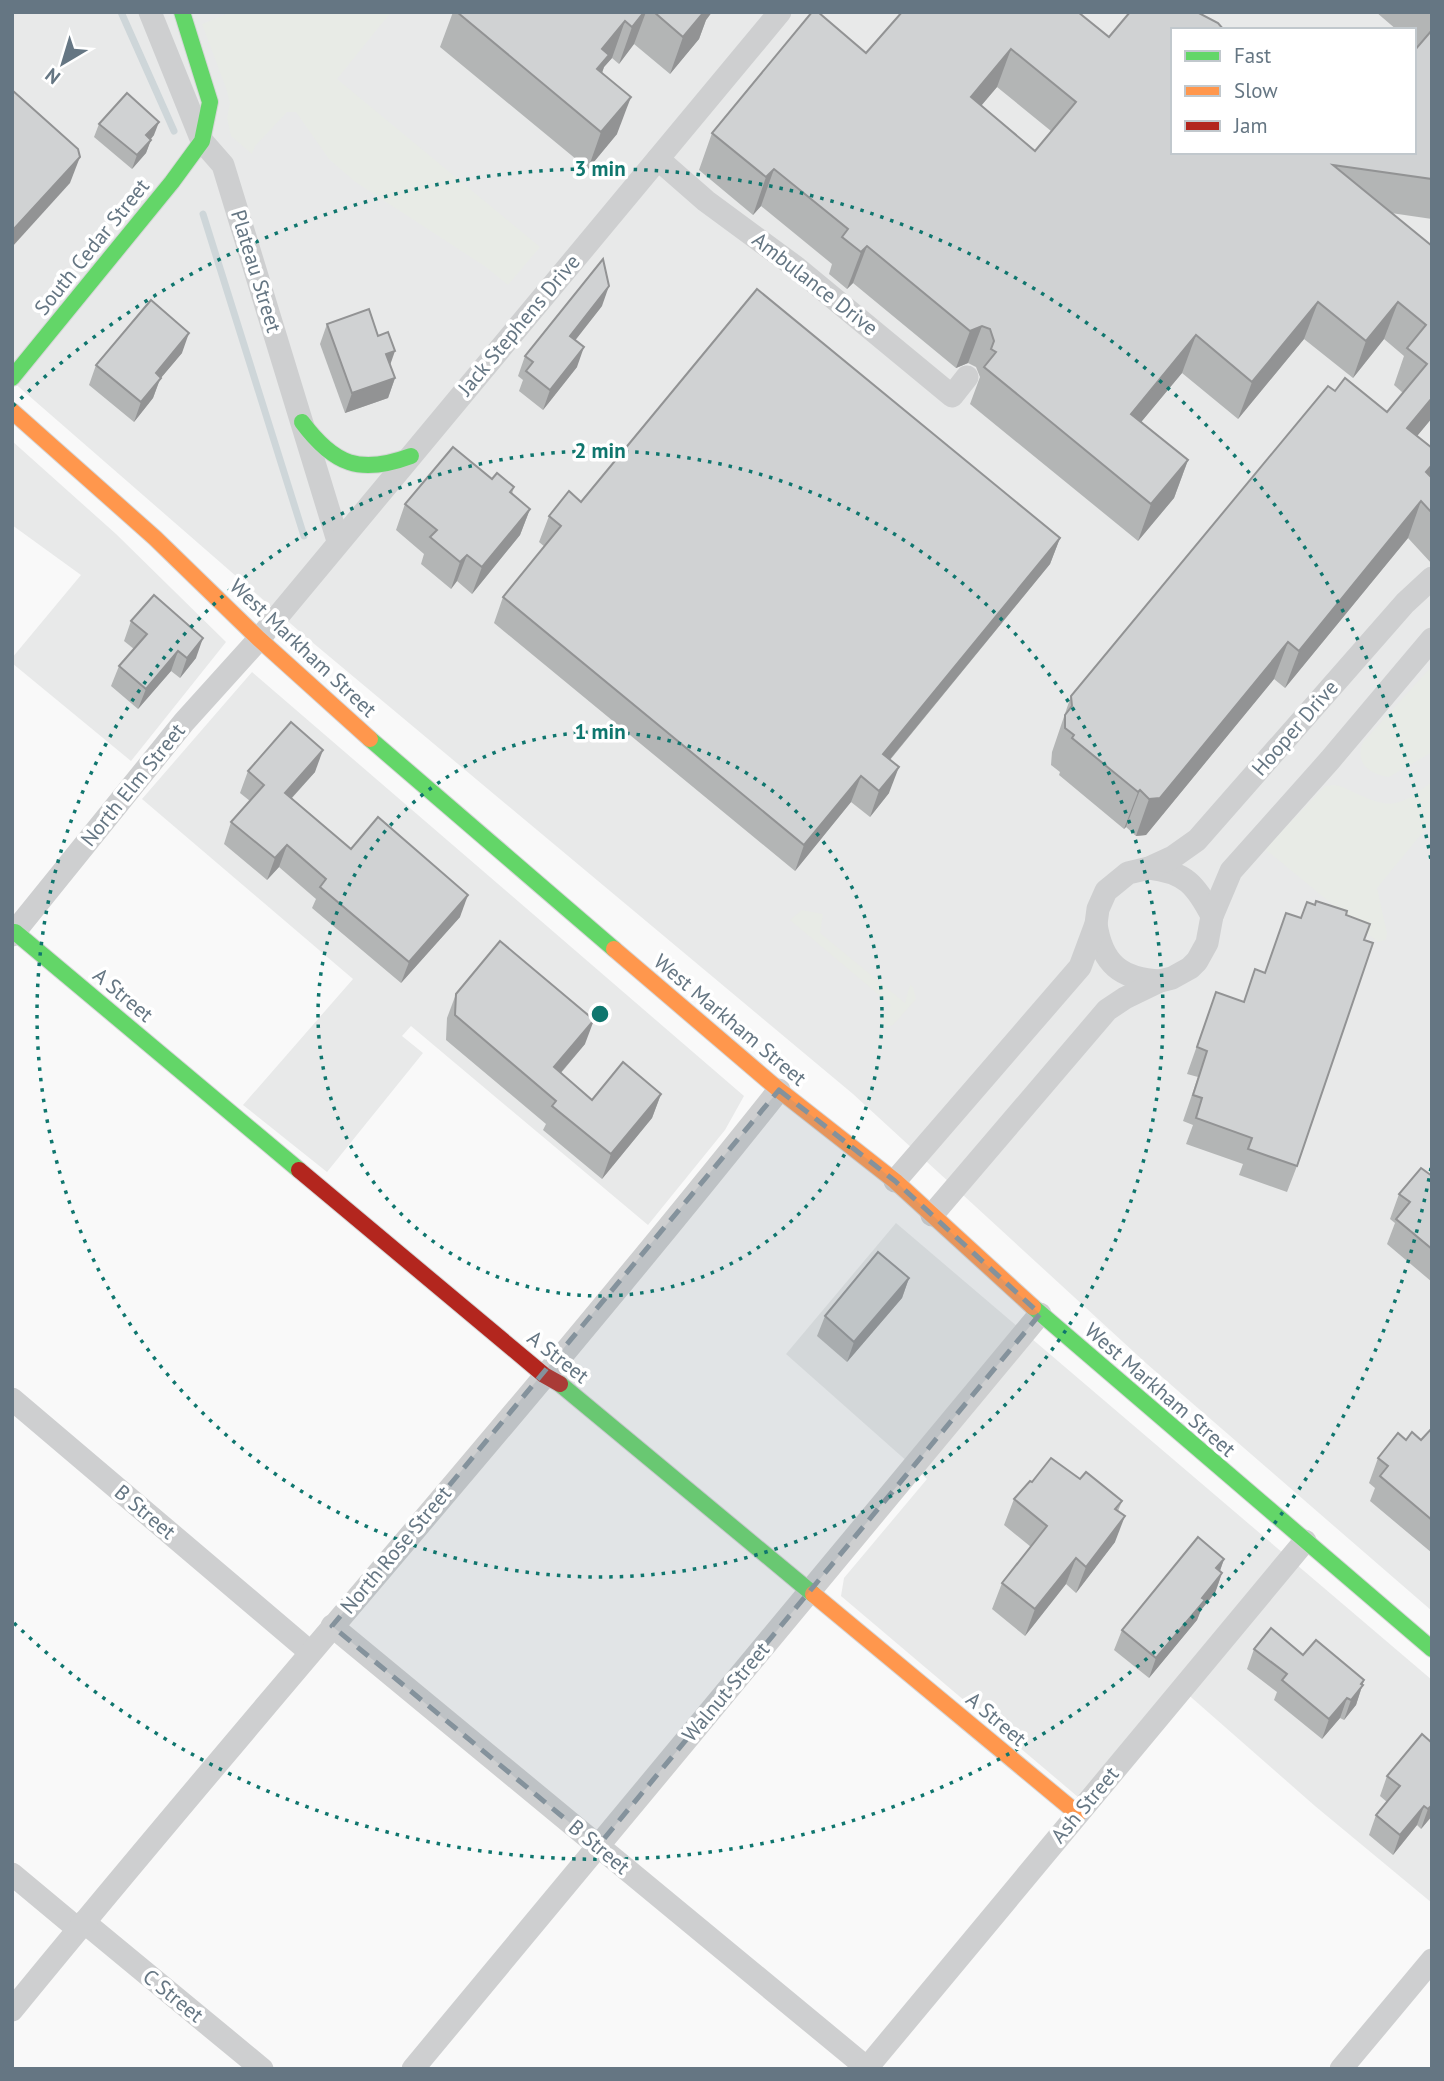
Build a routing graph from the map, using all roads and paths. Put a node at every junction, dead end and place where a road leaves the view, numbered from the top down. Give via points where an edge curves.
1 (150, 12) edge
2 (182, 12) edge
3 (780, 12) edge
4 (202, 141) junction
5 (658, 159) junction
6 (967, 377) dead end
7 (12, 379) edge
8 (12, 411) edge
9 (302, 422) junction
10 (411, 456) junction
11 (338, 541) junction
12 (1432, 578) edge
13 (259, 639) junction
14 (1432, 639) edge
15 (1149, 867) junction
16 (1212, 916) junction
17 (1096, 924) junction
18 (14, 934) edge
19 (1160, 981) junction
20 (779, 1090) junction
21 (895, 1181) junction
22 (932, 1215) junction
23 (1040, 1314) junction
24 (544, 1375) junction
25 (12, 1399) edge
26 (1305, 1541) junction
27 (810, 1591) junction
28 (332, 1626) junction
29 (1432, 1649) edge
30 (310, 1651) junction
31 (1078, 1814) junction
32 (598, 1846) junction
33 (12, 1874) edge
34 (81, 1926) junction
35 (1432, 1959) edge
36 (12, 2010) edge
37 (866, 2068) edge
38 (262, 2069) edge
39 (413, 2069) edge
40 (1341, 2069) edge

1 - 4 street, Plateau Street
2 - 4 main road via 210,102
3 - 5 street, Jack Stephens Drive
4 - 7 main road, South Cedar Street
4 - 9 street, Plateau Street via 223,165
5 - 6 street, Ambulance Drive via 952,396
5 - 10 street, Jack Stephens Drive
8 - 13 main road, West Markham Street via 155,538
9 - 10 main road via 323,448 349,464 380,467
9 - 11 street, Plateau Street
10 - 11 street, Jack Stephens Drive
11 - 13 street, Jack Stephens Drive
12 - 15 street, Hooper Drive via 1395,614 1197,840
13 - 18 street, North Elm Street via 184,722
13 - 20 main road, West Markham Street
14 - 16 street via 1231,871
15 - 16 street via 1189,881
15 - 17 street, Hooper Drive via 1128,873 1106,891
16 - 19 street via 1207,943 1197,961
17 - 19 street via 1102,950 1120,971 1140,980
17 - 21 street, Hooper Drive via 1080,967
18 - 24 main road, A Street
19 - 22 street via 1107,1010
20 - 21 main road, West Markham Street
20 - 24 street, North Rose Street
21 - 22 main road, West Markham Street
22 - 23 main road, West Markham Street
23 - 26 main road, West Markham Street
23 - 27 street, Walnut Street
24 - 27 main road, A Street
24 - 28 street, North Rose Street
25 - 30 street, B Street
26 - 29 main road, West Markham Street
26 - 31 street, Ash Street
27 - 31 main road, A Street
27 - 32 street, Walnut Street
28 - 30 street, North Rose Street
28 - 32 street, B Street
30 - 34 street, North Rose Street
31 - 37 street, Ash Street
32 - 37 street, B Street
32 - 39 street, Walnut Street
33 - 34 street, C Street
34 - 36 street, North Rose Street
34 - 38 street, C Street
35 - 40 street

